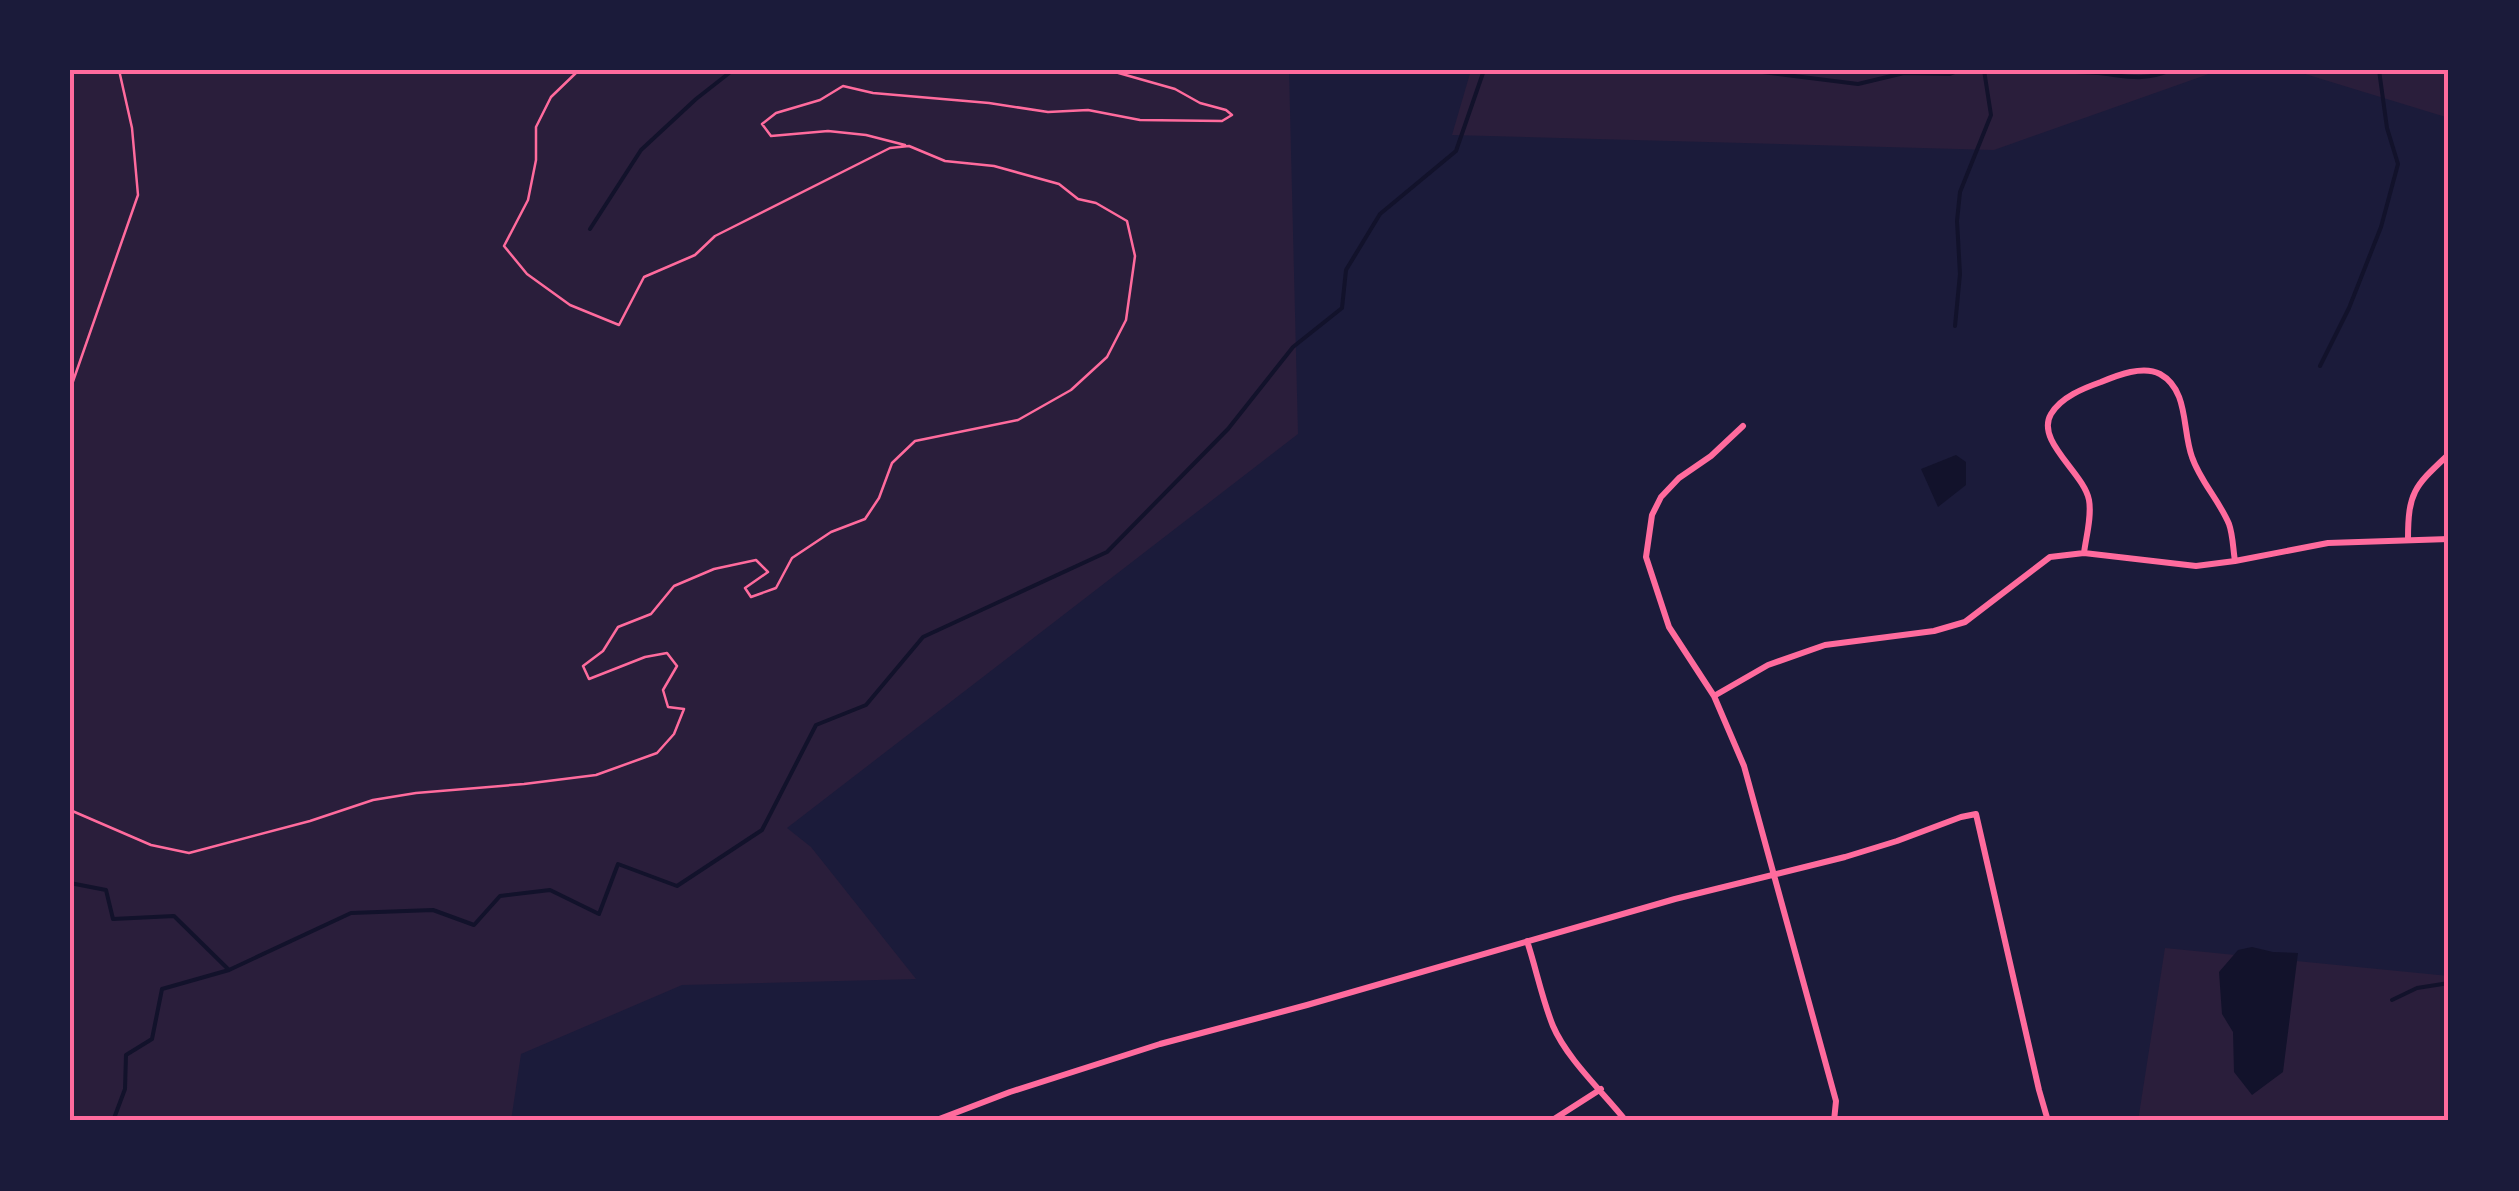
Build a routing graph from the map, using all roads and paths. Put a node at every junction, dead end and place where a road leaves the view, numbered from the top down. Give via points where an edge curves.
1 (118, 70) edge
2 (579, 70) edge
3 (1108, 70) edge
4 (909, 146) junction
5 (70, 390) edge
6 (1743, 426) dead end
7 (2449, 454) edge
8 (2408, 539) junction
9 (2449, 539) edge
10 (2084, 554) junction
11 (2235, 561) junction
12 (1714, 696) junction
13 (70, 810) edge
14 (1774, 875) junction
15 (1527, 941) junction
16 (1600, 1089) junction
17 (934, 1121) edge
18 (1551, 1121) edge
19 (1626, 1121) edge
20 (1834, 1121) edge
21 (2048, 1121) edge

1 - 5 lane via 138,196
2 - 4 path via 551,98 536,127 528,200 504,246 527,274 570,305 619,324 644,277 890,148
3 - 4 path via 1232,115 1222,121 1140,120 843,86 762,124 771,136 828,131
4 - 13 path via 946,161 1059,184 1127,222 1135,256 1126,320 1107,357 1071,390 1018,420 914,441 892,463 865,518 792,558 776,588 751,598 745,588 768,572 756,560 714,569 674,586 651,614 618,627 584,666 589,679 667,653 676,666 663,690 668,707 684,710 657,752 596,774 374,800 189,852 151,845
6 - 12 street via 1660,497 1646,557 1669,627
7 - 8 street via 2414,490
8 - 9 street
8 - 11 street via 2328,543
10 - 11 street via 2196,566
10 - 11 street via 2090,503 2083,482 2051,442 2050,415 2069,396 2140,370 2173,385 2191,456 2230,526
10 - 12 street via 2050,558 1965,622 1826,645 1768,665
12 - 14 street via 1744,766
14 - 15 street
14 - 20 street via 1836,1100
14 - 21 street via 1976,814
15 - 16 street via 1553,1027
15 - 17 street via 1160,1044
16 - 18 street
16 - 19 street

